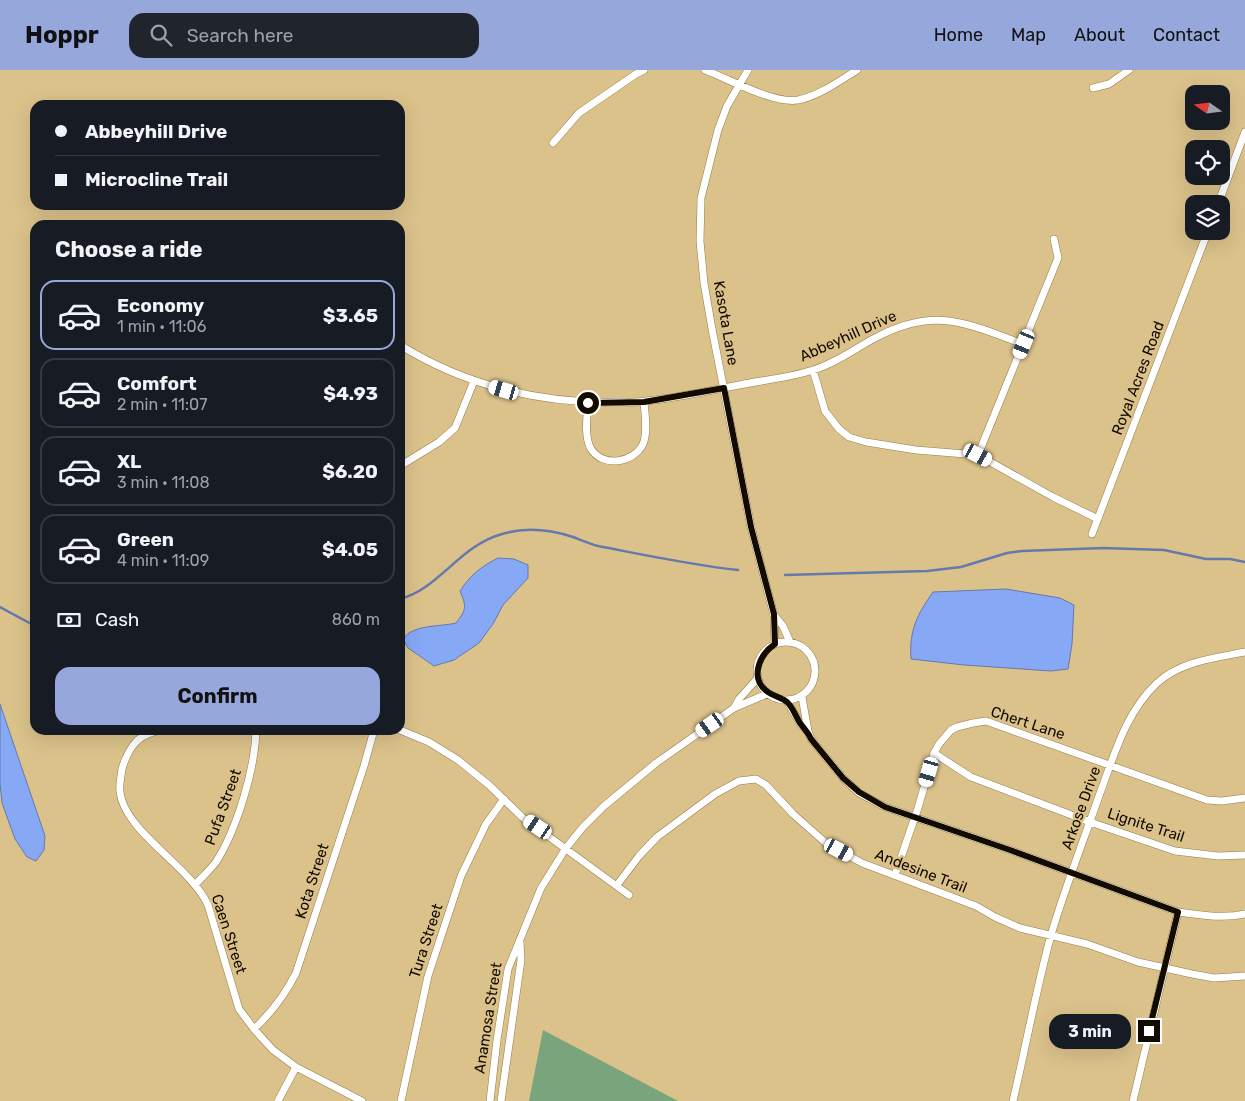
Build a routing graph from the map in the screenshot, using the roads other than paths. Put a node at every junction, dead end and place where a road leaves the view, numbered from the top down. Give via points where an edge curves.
1 (644, 70) edge
2 (705, 70) edge
3 (748, 70) edge
4 (857, 70) edge
5 (1129, 70) edge
6 (739, 84) junction
7 (1093, 88) dead end
8 (1245, 132) edge
9 (553, 143) dead end
10 (1221, 195) edge
11 (1054, 239) dead end
12 (1205, 240) edge
13 (1024, 344) junction
14 (405, 348) edge
15 (813, 370) junction
16 (474, 381) junction
17 (724, 388) junction
18 (644, 402) junction
19 (588, 403) junction
20 (978, 455) junction
21 (405, 463) edge
22 (1098, 520) junction
23 (1092, 534) dead end
24 (774, 614) junction
25 (790, 642) junction
26 (775, 644) junction
27 (1245, 652) edge
28 (757, 679) junction
29 (769, 693) junction
30 (802, 697) junction
31 (787, 701) junction
32 (734, 708) junction
33 (808, 731) junction
34 (405, 732) edge
35 (147, 735) edge
36 (255, 735) edge
37 (373, 735) edge
38 (934, 753) junction
39 (1110, 766) junction
40 (1245, 798) edge
41 (504, 799) junction
42 (915, 819) junction
43 (1090, 822) junction
44 (566, 848) junction
45 (1245, 856) edge
46 (1072, 873) junction
47 (895, 876) junction
48 (195, 884) junction
49 (617, 885) junction
50 (629, 895) dead end
51 (1178, 912) junction
52 (1245, 914) edge
53 (1051, 936) junction
54 (520, 942) junction
55 (1164, 968) junction
56 (1245, 976) edge
57 (254, 1029) junction
58 (296, 1067) junction
59 (278, 1101) edge
60 (362, 1101) edge
61 (401, 1101) edge
62 (490, 1101) edge
63 (502, 1101) edge
64 (1013, 1101) edge
65 (1133, 1101) edge

1 - 9 street via 579,113
2 - 6 street
3 - 6 street, Kasota Lane
4 - 6 street via 816,94 798,100 778,100
5 - 7 street via 1110,84
6 - 17 street, Kasota Lane via 718,130 701,198 700,241 704,283
8 - 10 street
11 - 13 street via 1058,258
12 - 22 street, Royal Acres Road
13 - 15 street, Abbeyhill Drive via 968,324 946,319 924,320 887,332
13 - 20 street
14 - 16 street, Abbeyhill Drive via 435,366
15 - 17 street, Abbeyhill Drive
15 - 20 street via 825,411 839,430 849,437 916,450
16 - 19 street, Abbeyhill Drive via 536,396
16 - 21 street via 455,428
17 - 18 street, Abbeyhill Drive
17 - 24 street, Kasota Lane via 751,527
18 - 19 street, Abbeyhill Drive
18 - 19 street via 644,443 636,454 626,460 612,461 592,449 587,436
20 - 22 street
22 - 23 street, Royal Acres Road
24 - 25 street, Kasota Lane
24 - 26 street, Kasota Lane
25 - 26 street
25 - 30 street via 804,648 814,660 812,685
26 - 28 street via 759,662
27 - 39 street, Arkose Drive via 1197,662 1158,682 1131,716
28 - 29 street
28 - 32 street, Anamosa Street
29 - 31 street
29 - 32 street, Anamosa Street
30 - 31 street
30 - 33 street
31 - 33 street
32 - 44 street, Anamosa Street via 629,784
33 - 42 street via 836,770 859,792
34 - 41 street via 458,760
35 - 48 street, Caen Street via 132,747 123,763 120,794 139,828
36 - 48 street, Pufa Street via 252,768 227,843 215,864
37 - 57 street, Kota Street via 296,972 286,993
38 - 39 street, Chert Lane via 951,730 964,724 986,721
38 - 42 street, Chert Lane
38 - 43 street, Lignite Trail via 971,777
39 - 40 street, Chert Lane via 1207,800
39 - 43 street, Arkose Drive
41 - 44 street via 522,817
41 - 61 street, Tura Street via 474,846 458,885 428,976
42 - 46 street
42 - 47 street, Chert Lane
43 - 45 street, Lignite Trail via 1175,851
43 - 46 street, Arkose Drive
44 - 49 street
44 - 54 street, Anamosa Street via 542,888
46 - 51 street
46 - 53 street, Arkose Drive
47 - 49 street, Andesine Trail via 827,844 756,779 739,780 715,794 657,837
47 - 53 street, Andesine Trail via 976,906 1020,928
48 - 57 street, Caen Street via 208,905 239,1009
49 - 50 street
51 - 52 street via 1224,916
51 - 55 street
53 - 55 street, Andesine Trail
53 - 64 street, Arkose Drive
54 - 62 street, Anamosa Street via 508,969
54 - 63 street, Anamosa Street via 521,960
55 - 56 street, Andesine Trail via 1214,978
55 - 65 street
57 - 58 street, Caen Street via 273,1050
58 - 59 street
58 - 60 street, Caen Street

